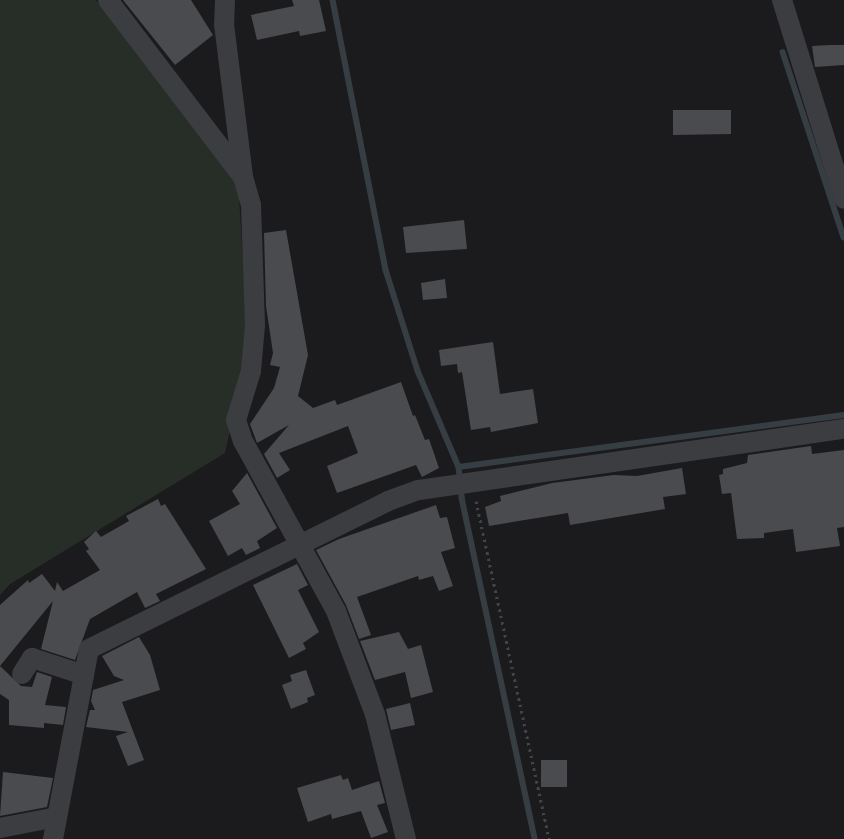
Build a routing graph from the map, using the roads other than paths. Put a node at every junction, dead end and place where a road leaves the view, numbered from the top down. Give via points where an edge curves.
1 (108, 0) edge
2 (225, 0) edge
3 (782, 0) edge
4 (244, 177) junction
5 (844, 199) edge
6 (844, 428) edge
7 (300, 543) junction
8 (22, 674) dead end
9 (84, 675) junction
10 (57, 817) junction
11 (0, 828) edge
12 (53, 839) edge
13 (406, 839) edge

1 - 4 street
2 - 4 street via 224,24
3 - 5 street
4 - 7 street via 250,205 255,325 250,371 236,420 243,441
6 - 7 street via 463,482 388,501
7 - 9 street via 89,649
7 - 13 street via 336,611 375,714
8 - 9 street via 32,658
9 - 10 street
10 - 11 street
10 - 12 street

